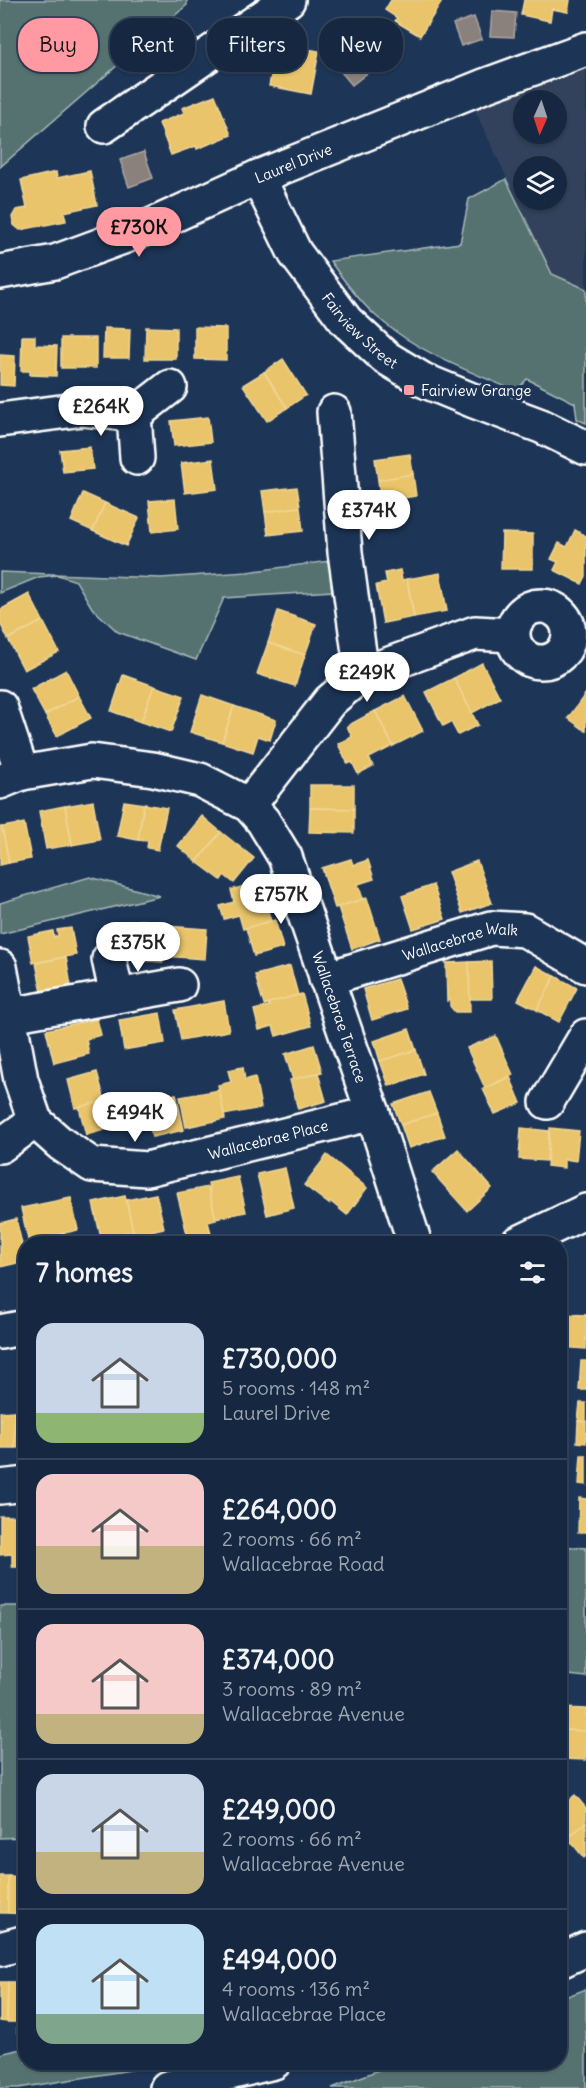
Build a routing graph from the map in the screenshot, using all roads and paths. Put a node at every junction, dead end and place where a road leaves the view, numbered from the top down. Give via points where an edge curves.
1 (288, 0) edge
2 (586, 49) edge
3 (104, 126) dead end
4 (258, 177) junction
5 (0, 272) edge
6 (170, 387) dead end
7 (334, 412) dead end
8 (134, 415) junction
9 (0, 420) edge
10 (586, 448) edge
11 (137, 458) dead end
12 (512, 634) dead end
13 (362, 674) junction
14 (0, 707) edge
15 (11, 778) edge
16 (249, 805) junction
17 (109, 959) dead end
18 (586, 966) edge
19 (0, 967) edge
20 (326, 979) junction
21 (179, 985) dead end
22 (117, 996) junction
23 (10, 1015) junction
24 (586, 1036) edge
25 (547, 1102) dead end
26 (373, 1113) junction
27 (35, 1121) junction
28 (0, 1146) edge
29 (583, 1220) edge
30 (412, 1236) edge
31 (539, 1236) edge
32 (18, 1329) edge
33 (0, 1332) edge
34 (18, 1485) edge
35 (0, 1487) edge
36 (18, 1944) edge
37 (0, 1949) edge
38 (586, 1949) edge
39 (567, 1958) edge
40 (241, 2070) edge
41 (167, 2088) edge

1 - 3 street
2 - 4 street, Laurel Drive
4 - 5 street, Laurel Drive via 139,231 55,262
4 - 10 street, Fairview Street via 295,253 346,321 385,357 423,380
6 - 8 street
7 - 13 street via 345,552
8 - 9 street via 83,409
8 - 11 street
12 - 13 street via 475,633
13 - 16 street via 330,701
14 - 15 street
15 - 16 street, Wallacebrae Terrace via 92,761 200,780
16 - 20 street, Wallacebrae Terrace via 285,857
17 - 22 street
18 - 20 street, Wallacebrae Walk via 525,930 491,928
19 - 23 street, Wallacebrae Place
20 - 26 street, Wallacebrae Terrace
21 - 22 street
22 - 23 street
23 - 27 street, Wallacebrae Place via 21,1080
24 - 25 street
26 - 27 street, Wallacebrae Place via 147,1169 92,1165
26 - 30 street, Wallacebrae Terrace
27 - 28 street
29 - 31 street
32 - 33 street
34 - 35 street
36 - 37 street
38 - 39 street
40 - 41 street

